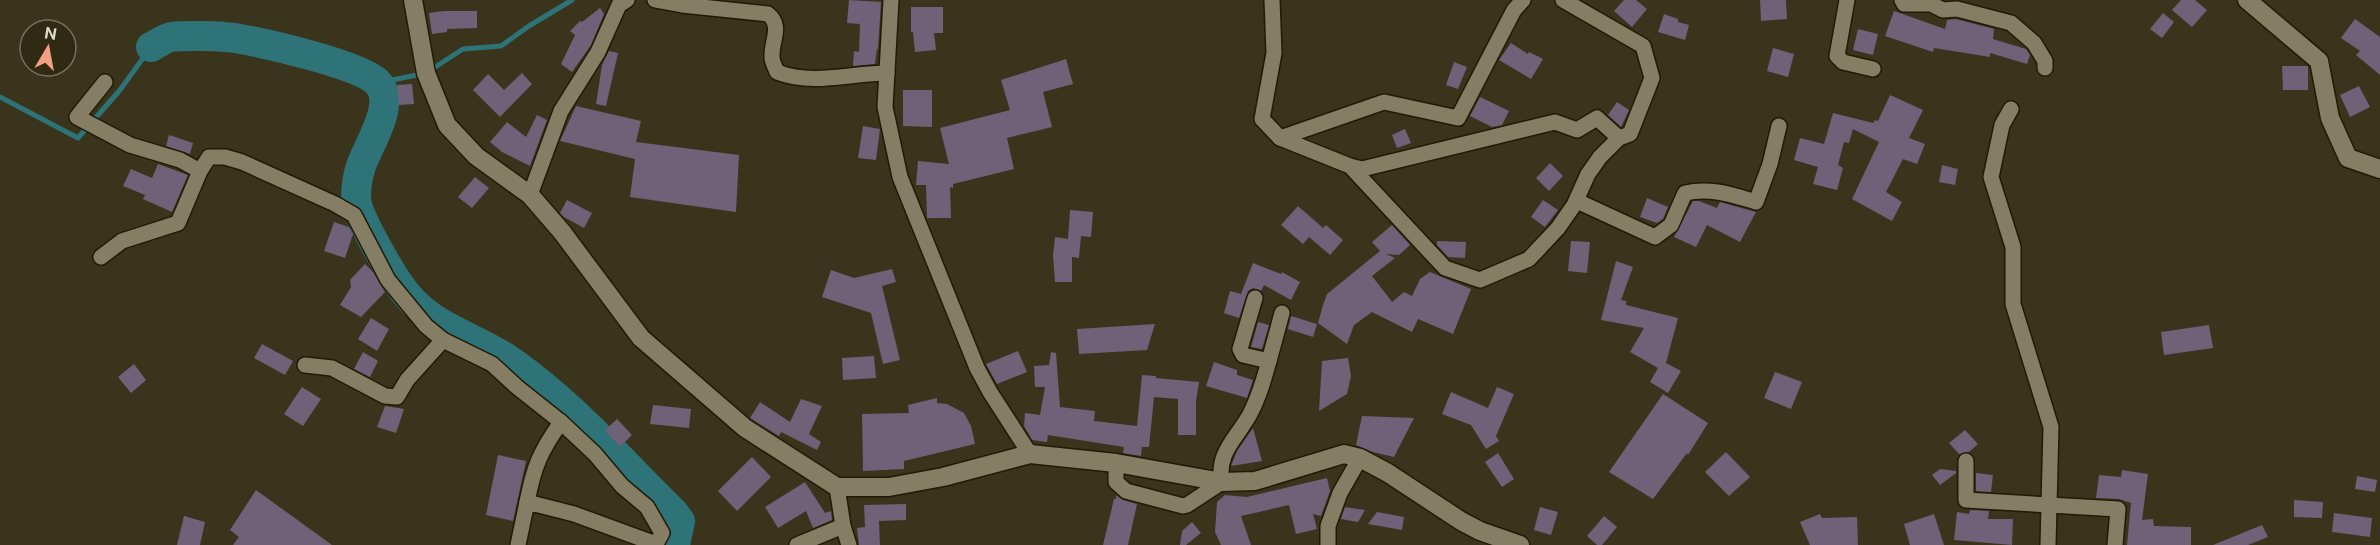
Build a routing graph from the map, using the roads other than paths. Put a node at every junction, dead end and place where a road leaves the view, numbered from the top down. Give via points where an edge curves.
1 (413, 0) edge
2 (627, 0) edge
3 (655, 0) edge
4 (891, 0) edge
5 (1272, 0) edge
6 (1523, 0) edge
7 (1563, 0) edge
8 (1847, 0) edge
9 (1902, 0) edge
10 (2247, 0) edge
11 (2045, 68) dead end
12 (1873, 69) dead end
13 (887, 73) junction
14 (105, 82) dead end
15 (2011, 109) dead end
16 (1779, 126) dead end
17 (1280, 138) junction
18 (1618, 138) junction
19 (1350, 166) junction
20 (2380, 169) edge
21 (200, 171) junction
22 (530, 195) junction
23 (1576, 201) junction
24 (100, 257) dead end
25 (1255, 298) dead end
26 (1282, 314) dead end
27 (443, 340) junction
28 (1269, 360) junction
29 (305, 365) dead end
30 (561, 422) junction
31 (1030, 454) junction
32 (1360, 458) junction
33 (1966, 461) dead end
34 (1116, 463) junction
35 (1221, 482) junction
36 (837, 487) junction
37 (527, 502) junction
38 (2049, 505) junction
39 (843, 526) junction
40 (518, 545) edge
41 (656, 545) edge
42 (797, 545) edge
43 (849, 545) edge
44 (1328, 545) edge
45 (1520, 545) edge
46 (2048, 545) edge
47 (2115, 545) edge

1 - 22 street via 426,73 447,125 476,156
2 - 22 street via 619,5 598,52 561,111
3 - 13 street via 768,14 776,27 772,59 777,72 787,76 832,79
4 - 13 street
5 - 17 street via 1274,53 1262,119
6 - 17 street via 1514,10 1458,118 1384,102
7 - 18 street via 1643,46 1652,78 1630,134
8 - 12 street via 1837,56 1843,62
9 - 11 street via 1904,4 1931,4 1943,10 1957,9 2011,22 2034,43
10 - 20 street via 2319,61 2330,118 2348,158
13 - 31 street via 885,107 900,177 977,368
14 - 21 street via 77,117 130,145 180,160
15 - 38 street via 2002,125 1991,177 2013,247 2013,304 2051,427
16 - 23 street via 1756,202 1719,191 1685,193 1671,225 1655,237
17 - 19 street
18 - 19 street via 1597,118 1577,130 1555,122 1362,169
18 - 23 street via 1588,174
19 - 23 street via 1445,268 1480,280 1529,259 1558,228
21 - 24 street via 178,223 122,241
21 - 27 street via 209,157 225,157 272,174 354,216 388,280
22 - 36 street via 641,338 745,428
25 - 28 street via 1240,348 1244,355
26 - 28 street
27 - 29 street via 397,397 385,396 332,368
27 - 30 street via 492,364
28 - 35 street via 1255,404 1220,461
30 - 37 street via 542,450
30 - 41 street via 647,507 662,533
31 - 34 street
31 - 36 street via 890,487
32 - 35 street via 1344,454 1255,481
32 - 44 street via 1328,526
32 - 45 street via 1461,521
33 - 38 street via 1965,500
34 - 35 street
34 - 35 street via 1116,482 1126,491 1183,506
36 - 39 street
37 - 40 street
37 - 41 street via 574,514
38 - 46 street
38 - 47 street via 2118,509
39 - 42 street
39 - 43 street

